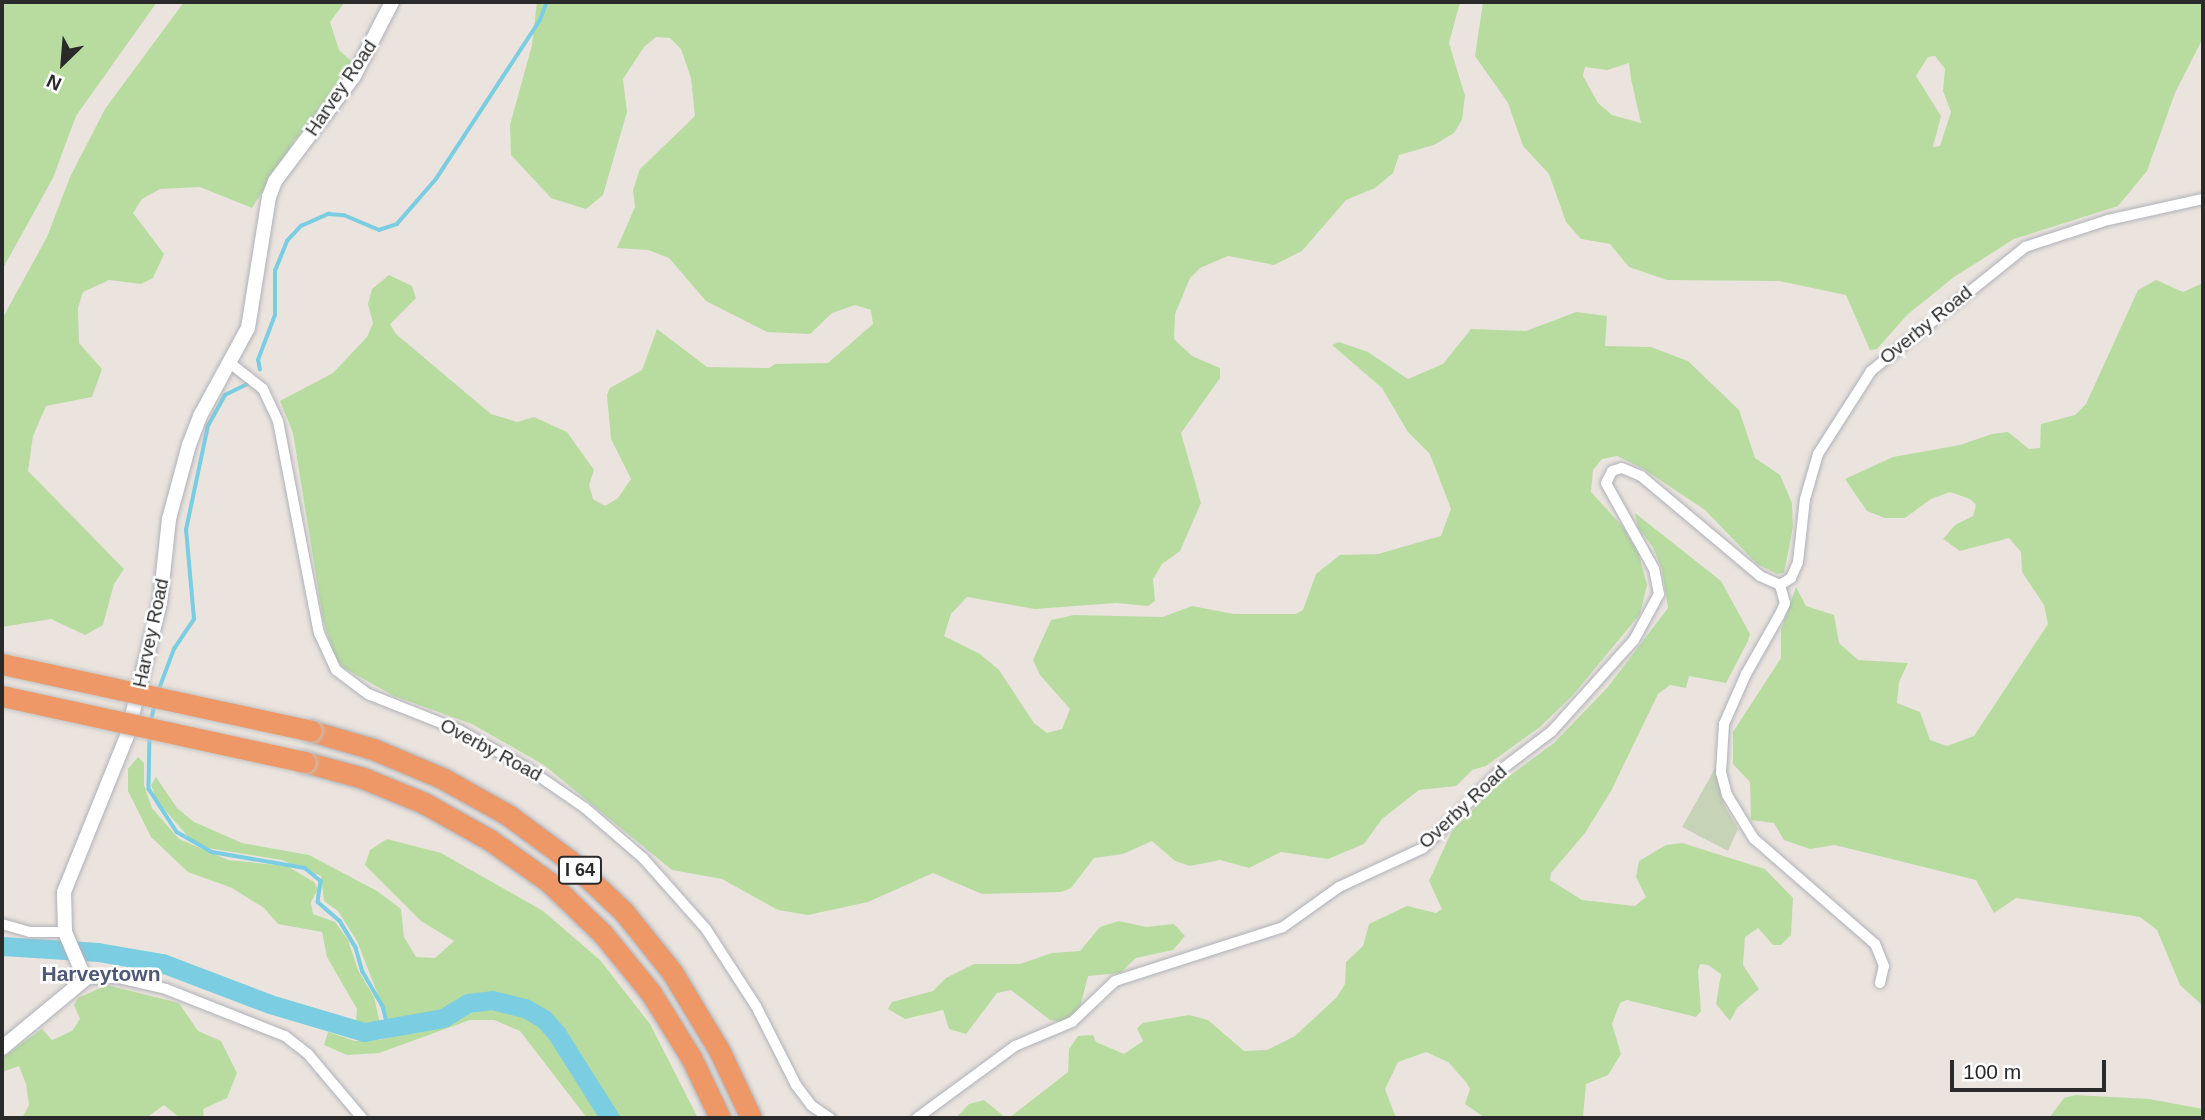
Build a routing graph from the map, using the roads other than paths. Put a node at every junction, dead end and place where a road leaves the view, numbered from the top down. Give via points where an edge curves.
1 (392, 2) edge
2 (2203, 199) edge
3 (230, 363) junction
4 (1780, 585) junction
5 (2, 664) edge
6 (2, 696) edge
7 (2, 924) edge
8 (66, 936) junction
9 (85, 979) junction
10 (1880, 983) dead end
11 (2, 1048) edge
12 (362, 1118) edge
13 (720, 1118) edge
14 (751, 1118) edge
15 (830, 1118) edge
16 (917, 1118) edge

1 - 3 street, Harvey Road via 354,76 272,188 252,313
2 - 4 street, Overby Road via 2098,223 2025,247 1871,371 1824,442 1805,499 1798,562 1791,578
3 - 8 street, Harvey Road via 188,445 169,519 160,603 121,756 70,871 62,905
3 - 15 street, Overby Road via 263,389 278,421 319,634 336,670 368,694 459,730 506,755 567,794 634,850 706,929 756,1006 796,1084 812,1106
4 - 10 street, Overby Road via 1785,603 1724,724 1721,773 1727,795 1754,839 1875,944 1884,966
4 - 16 street, Overby Road via 1760,576 1641,476 1622,468 1612,471 1606,483 1654,569 1657,601 1634,640 1552,731 1502,769 1423,848 1339,887 1283,927 1115,981 1073,1022 1015,1046
5 - 14 highway, I 64, bridge via 312,731 373,749 442,778 508,815 569,859 624,912 671,972 720,1052
6 - 13 highway, I 64, bridge via 363,778 424,803 490,840 549,882 603,934 651,993 692,1059
7 - 8 street
8 - 9 street, Harvey Road
9 - 11 street
9 - 12 street via 118,978 157,987 275,1031 308,1054

